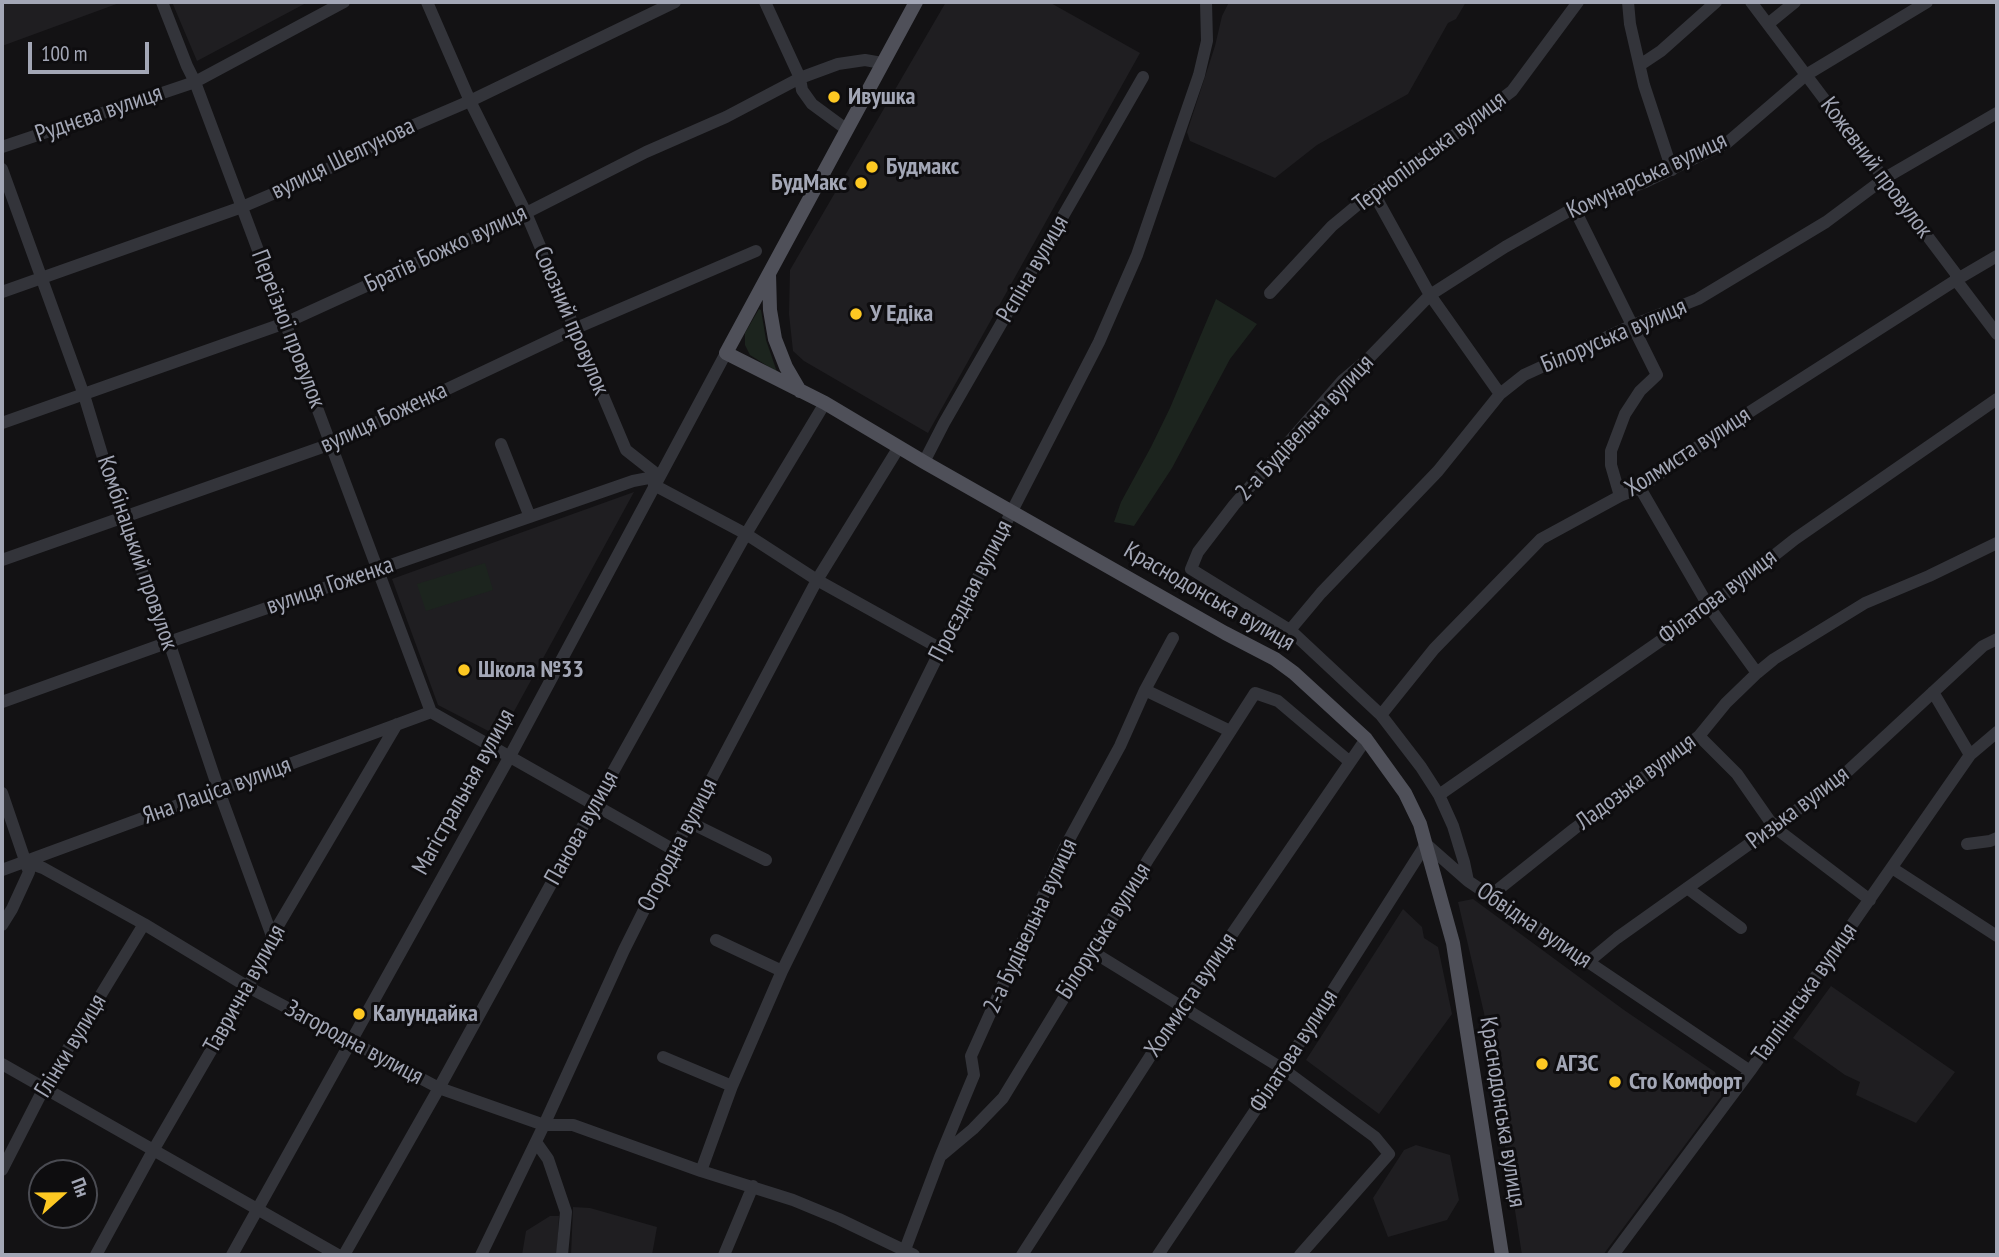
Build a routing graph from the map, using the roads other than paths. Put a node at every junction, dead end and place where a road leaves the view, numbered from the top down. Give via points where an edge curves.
1 (162, 2) edge
2 (344, 2) edge
3 (427, 2) edge
4 (674, 2) edge
5 (765, 2) edge
6 (916, 2) edge
7 (1206, 2) edge
8 (1578, 2) edge
9 (1628, 2) edge
10 (1716, 2) edge
11 (1751, 2) edge
12 (1795, 2) edge
13 (1927, 2) edge
14 (1768, 24) junction
15 (882, 63) junction
16 (1640, 65) junction
17 (1806, 75) junction
18 (800, 78) junction
19 (1143, 78) dead end
20 (195, 82) junction
21 (470, 100) junction
22 (1997, 113) edge
23 (846, 129) junction
24 (2, 147) edge
25 (2, 169) edge
26 (1672, 170) junction
27 (1885, 178) junction
28 (1373, 192) junction
29 (242, 207) junction
30 (1574, 208) junction
31 (526, 213) junction
32 (756, 251) dead end
33 (1997, 256) edge
34 (769, 272) junction
35 (41, 279) junction
36 (1956, 280) junction
37 (2, 292) edge
38 (1270, 293) dead end
39 (1430, 295) junction
40 (285, 323) junction
41 (1633, 325) junction
42 (574, 329) junction
43 (1997, 334) edge
44 (726, 353) junction
45 (800, 391) junction
46 (1500, 394) junction
47 (84, 395) junction
48 (1997, 398) edge
49 (825, 403) junction
50 (2, 423) edge
51 (331, 444) junction
52 (501, 444) dead end
53 (899, 447) junction
54 (924, 462) junction
55 (657, 481) junction
56 (1640, 488) junction
57 (1620, 496) junction
58 (1012, 510) junction
59 (121, 517) junction
60 (530, 517) junction
61 (746, 534) junction
62 (1997, 543) edge
63 (2, 560) edge
64 (1191, 569) joint
65 (377, 570) junction
66 (817, 580) junction
67 (1709, 607) junction
68 (1290, 630) junction
69 (1172, 638) dead end
70 (1997, 639) edge
71 (169, 642) junction
72 (941, 649) junction
73 (1757, 673) junction
74 (1145, 691) junction
75 (1933, 692) junction
76 (2, 702) edge
77 (431, 712) junction
78 (1381, 715) junction
79 (397, 724) junction
80 (1230, 731) junction
81 (1997, 732) edge
82 (1699, 736) junction
83 (1366, 738) junction
84 (1970, 755) junction
85 (510, 756) junction
86 (1350, 762) junction
87 (219, 791) junction
88 (2, 793) edge
89 (1439, 795) junction
90 (595, 804) junction
91 (689, 822) junction
92 (1774, 827) junction
93 (1997, 838) edge
94 (1426, 844) junction
95 (1967, 844) dead end
96 (674, 850) junction
97 (766, 860) dead end
98 (26, 862) junction
99 (1892, 868) junction
100 (2, 870) edge
101 (1468, 881) junction
102 (1687, 888) junction
103 (1490, 896) junction
104 (1870, 900) junction
105 (144, 924) junction
106 (2, 925) edge
107 (1741, 928) dead end
108 (272, 936) junction
109 (1997, 936) edge
110 (716, 940) dead end
111 (1093, 952) junction
112 (1587, 962) junction
113 (782, 971) junction
114 (248, 987) junction
115 (1182, 1007) junction
116 (350, 1042) junction
117 (663, 1057) dead end
118 (2, 1064) edge
119 (1283, 1069) junction
120 (1750, 1071) junction
121 (732, 1086) junction
122 (44, 1088) junction
123 (439, 1088) junction
124 (544, 1125) junction
125 (536, 1142) junction
126 (154, 1149) junction
127 (940, 1157) junction
128 (2, 1170) edge
129 (701, 1171) junction
130 (753, 1186) junction
131 (257, 1210) junction
132 (908, 1253) edge
133 (96, 1255) edge
134 (232, 1255) edge
135 (338, 1255) edge
136 (344, 1255) edge
137 (481, 1255) edge
138 (562, 1255) edge
139 (724, 1255) edge
140 (1022, 1255) edge
141 (1158, 1255) edge
142 (1300, 1255) edge
143 (1502, 1255) edge
144 (1613, 1255) edge

1 - 20 street, Переїзної провулок
2 - 20 street, Руднєва вулиця
3 - 21 street, Союзний провулок
4 - 21 street, вулиця Шелгунова
5 - 18 street
6 - 15 main road
7 - 58 street, Проєздная вулиця via 1207,41 1199,75 1137,255
8 - 28 street, Тернопільська вулиця via 1512,91
9 - 16 street
10 - 16 street
11 - 14 street, Кожевний провулок
12 - 14 street
13 - 17 street, Комунарська вулиця
14 - 17 street, Кожевний провулок
15 - 18 street, Братів Божко вулиця via 838,64
15 - 23 main road
16 - 26 street
17 - 26 street, Комунарська вулиця via 1728,142
17 - 27 street, Кожевний провулок
18 - 23 street via 812,104
18 - 31 street, Братів Божко вулиця
19 - 54 street, Рєпіна вулиця
20 - 24 street, Руднєва вулиця
20 - 29 street, Переїзної провулок
21 - 29 street, вулиця Шелгунова
21 - 31 street, Союзний провулок
22 - 27 street, Білоруська вулиця
23 - 34 main road, Магістральная вулиця
25 - 35 street, Комбінацький провулок
26 - 30 street, Комунарська вулиця
27 - 36 street, Кожевний провулок
27 - 41 street, Білоруська вулиця via 1826,222 1731,281
28 - 38 street, Тернопільська вулиця via 1332,226
28 - 39 street
29 - 35 street, вулиця Шелгунова
29 - 40 street, Переїзної провулок
30 - 39 street, Комунарська вулиця
30 - 41 street
31 - 40 street, Братів Божко вулиця
31 - 42 street, Союзний провулок
32 - 42 street, вулиця Боженка
33 - 36 street, Холмиста вулиця
34 - 44 main road, Магістральная вулиця
34 - 45 main road via 775,339
35 - 37 street, вулиця Шелгунова
35 - 47 street, Комбінацький провулок
36 - 43 street, Кожевний провулок
36 - 56 street, Холмиста вулиця via 1723,429
39 - 46 street
39 - 64 street, 2-а Будівельна вулиця via 1343,380 1234,505 1198,552
40 - 47 street, Братів Божко вулиця
40 - 51 street, Переїзної провулок
41 - 46 street, Білоруська вулиця via 1524,375
41 - 57 street via 1657,375 1640,391 1618,429 1611,458
42 - 51 street, вулиця Боженка
42 - 55 street, Союзний провулок via 626,450
44 - 45 main road, Краснодонська вулиця
44 - 55 street, Магістральная вулиця
45 - 49 main road, Краснодонська вулиця
46 - 68 street, Білоруська вулиця via 1438,471
47 - 50 street, Братів Божко вулиця
47 - 59 street, Комбінацький провулок
48 - 67 street, Філатова вулиця via 1795,539
49 - 53 main road, Краснодонська вулиця
49 - 61 street, Панова вулиця
51 - 59 street, вулиця Боженка
51 - 65 street, Переїзної провулок
52 - 60 street
53 - 54 main road, Краснодонська вулиця
53 - 66 street, Огородна вулиця
54 - 58 main road, Краснодонська вулиця
55 - 60 street, вулиця Гоженка via 633,481
55 - 61 street, Союзний провулок
55 - 85 street, Магістральная вулиця
56 - 57 street, Холмиста вулиця
56 - 67 street
57 - 78 street, Холмиста вулиця via 1541,539 1434,649
58 - 72 street, Проєздная вулиця
58 - 83 main road, Краснодонська вулиця via 1275,659
59 - 63 street, вулиця Боженка
59 - 71 street, Комбінацький провулок
60 - 65 street, вулиця Гоженка
61 - 66 street, Союзний провулок
61 - 90 street, Панова вулиця
62 - 73 street, Ладозька вулиця via 1865,603
64 - 68 street, Обвідна вулиця
65 - 71 street, вулиця Гоженка
65 - 77 street, Переїзної провулок
66 - 72 street, Союзний провулок
66 - 91 street, Огородна вулиця
67 - 73 street
67 - 89 street, Філатова вулиця
68 - 78 street, Обвідна вулиця
69 - 74 street, 2-а Будівельна вулиця
70 - 75 street, Ризька вулиця via 1983,646
71 - 76 street, вулиця Гоженка
71 - 87 street, Комбінацький провулок
72 - 113 street, Проєздная вулиця
73 - 82 street, Ладозька вулиця
74 - 80 street
74 - 127 street, 2-а Будівельна вулиця via 1065,847 971,1056 974,1075
75 - 84 street
75 - 92 street, Ризька вулиця via 1835,783
77 - 79 street, Яна Лаціса вулиця
77 - 85 street
78 - 89 street, Обвідна вулиця
79 - 87 street, Яна Лаціса вулиця
79 - 108 street, Таврична вулиця
80 - 86 street, Білоруська вулиця via 1255,694 1278,701
80 - 111 street, Білоруська вулиця
81 - 84 street, Талліннська вулиця
82 - 92 street via 1737,774
82 - 103 street, Ладозька вулиця
83 - 86 street, Холмиста вулиця
83 - 94 main road, Краснодонська вулиця via 1405,793
84 - 99 street, Талліннська вулиця
85 - 90 street
85 - 116 street, Магістральная вулиця
86 - 115 street, Холмиста вулиця
87 - 98 street, Яна Лаціса вулиця
87 - 108 street, Комбінацький провулок
88 - 98 street
89 - 101 street, Обвідна вулиця
90 - 96 street
90 - 123 street, Панова вулиця
91 - 96 street, Огородна вулиця
91 - 97 street
92 - 102 street, Ризька вулиця
92 - 104 street
93 - 95 street
94 - 101 street
94 - 119 street, Філатова вулиця
94 - 143 main road, Краснодонська вулиця via 1453,943
96 - 124 street, Огородна вулиця
98 - 100 street, Яна Лаціса вулиця
98 - 105 street, Загородна вулиця
98 - 106 street via 29,872
99 - 104 street, Талліннська вулиця
99 - 109 street
101 - 103 street, Обвідна вулиця
102 - 107 street
102 - 112 street, Ризька вулиця
103 - 112 street, Обвідна вулиця
104 - 120 street, Талліннська вулиця
105 - 114 street, Загородна вулиця
105 - 122 street, Глінки вулиця
108 - 114 street, Таврична вулиця
110 - 113 street
111 - 115 street
111 - 127 street, Білоруська вулиця via 1003,1098
112 - 120 street, Обвідна вулиця
113 - 121 street, Проєздная вулиця
114 - 116 street, Загородна вулиця
114 - 126 street, Таврична вулиця
115 - 119 street
115 - 140 street, Холмиста вулиця
116 - 123 street, Загородна вулиця
116 - 131 street, Магістральная вулиця
117 - 121 street
118 - 122 street
119 - 141 street, Філатова вулиця
119 - 142 street via 1375,1137 1389,1154
120 - 144 street, Талліннська вулиця
121 - 129 street, Проєздная вулиця
122 - 126 street
122 - 128 street, Глінки вулиця
123 - 124 street, Загородна вулиця
123 - 136 street, Панова вулиця
124 - 125 street, Огородна вулиця
124 - 129 street, Загородна вулиця via 573,1125
125 - 137 street, Огородна вулиця
125 - 138 street via 548,1159 566,1212
126 - 131 street
126 - 133 street, Таврична вулиця
127 - 132 street, 2-а Будівельна вулиця
129 - 130 street, Загородна вулиця
130 - 132 street, Загородна вулиця via 839,1219
130 - 139 street
131 - 134 street, Магістральная вулиця
131 - 135 street

